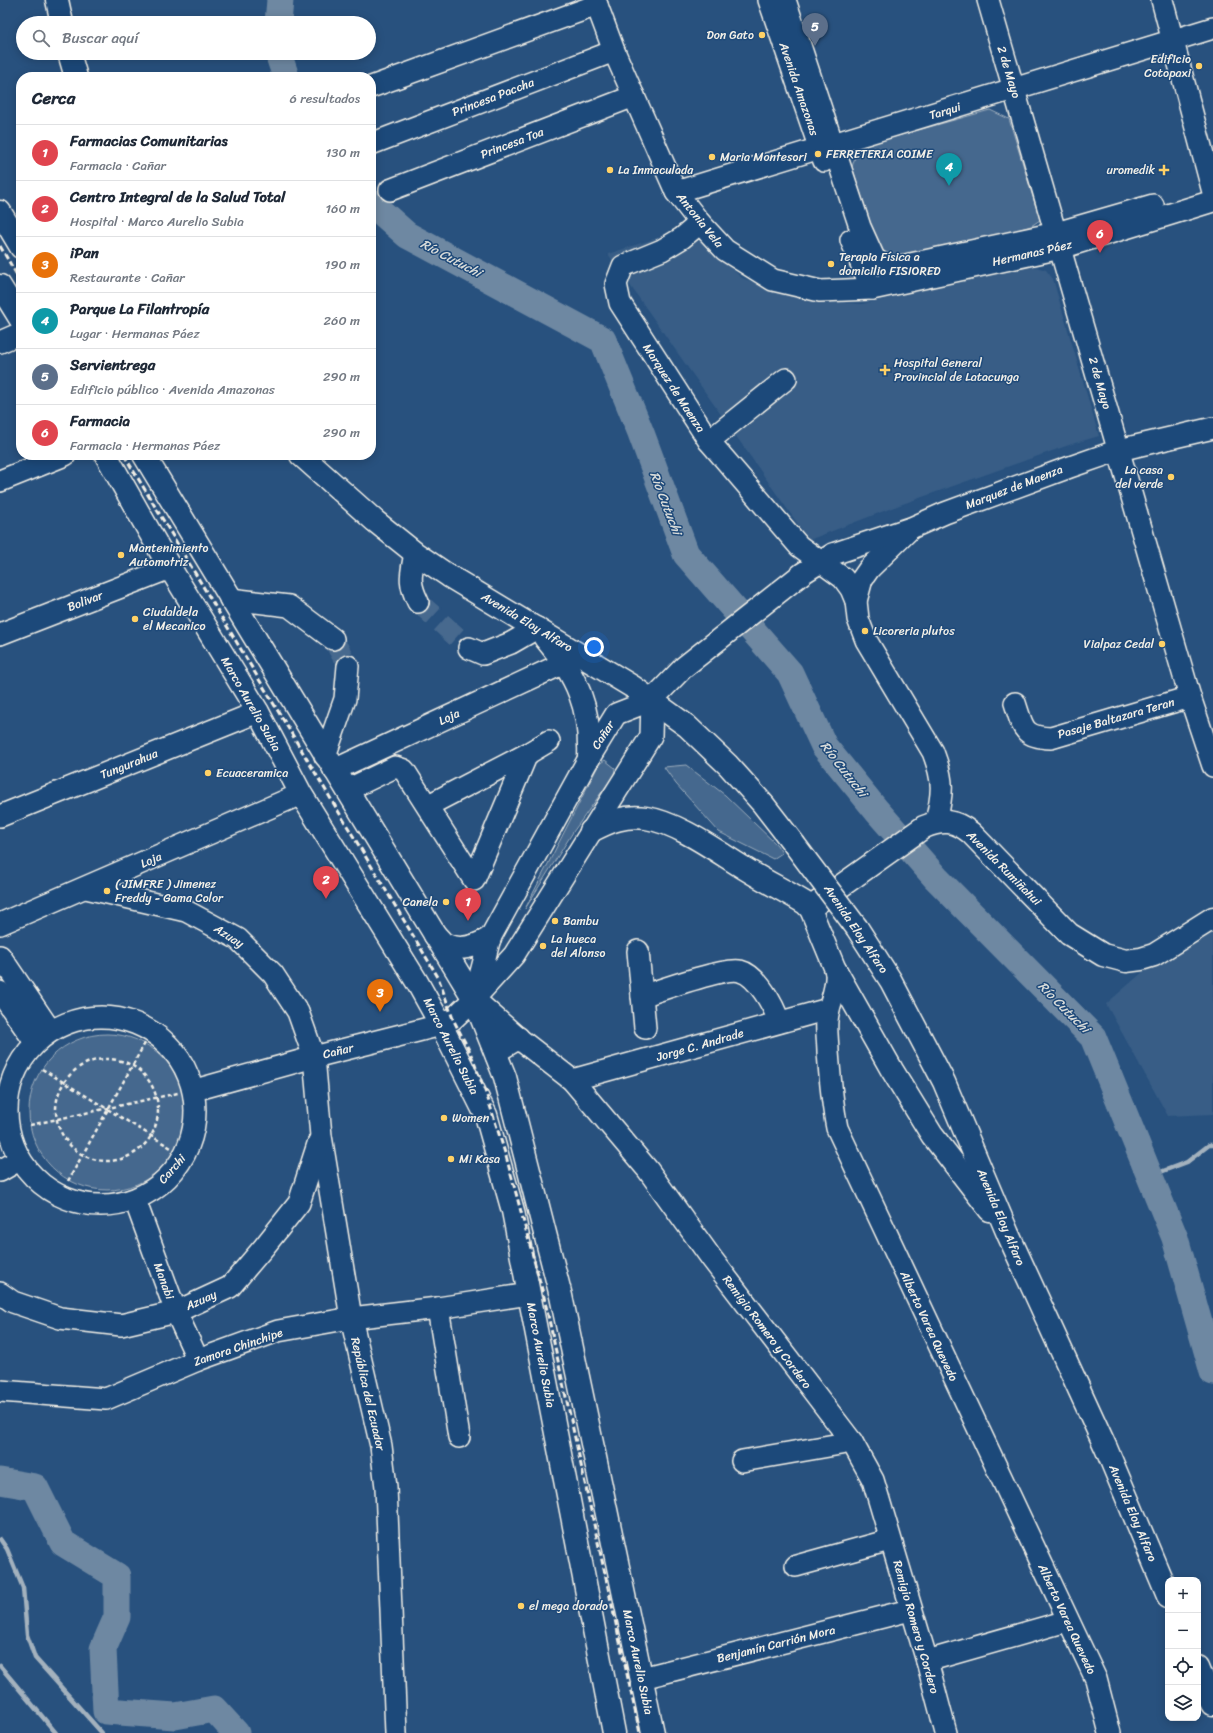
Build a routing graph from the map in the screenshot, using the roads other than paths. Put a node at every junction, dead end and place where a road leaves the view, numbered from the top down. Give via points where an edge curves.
1 (57, 0) edge
2 (769, 0) edge
3 (786, 0) edge
4 (988, 0) edge
5 (1162, 0) edge
6 (596, 3) edge
7 (60, 16) edge
8 (1213, 28) edge
9 (1172, 40) junction
10 (614, 51) junction
11 (71, 60) edge
12 (75, 72) edge
13 (376, 85) edge
14 (1015, 90) junction
15 (634, 96) junction
16 (376, 142) edge
17 (826, 147) junction
18 (390, 190) dead end
19 (676, 192) junction
20 (1213, 194) edge
21 (0, 212) edge
22 (700, 223) junction
23 (16, 239) edge
24 (1059, 240) junction
25 (887, 269) joint
26 (0, 286) edge
27 (872, 289) junction
28 (16, 312) edge
29 (16, 335) edge
30 (0, 342) edge
31 (786, 379) dead end
32 (1213, 428) edge
33 (708, 441) junction
34 (1119, 450) junction
35 (53, 460) edge
36 (109, 460) edge
37 (147, 460) edge
38 (308, 460) edge
39 (0, 482) edge
40 (911, 528) junction
41 (415, 553) junction
42 (170, 568) junction
43 (812, 568) junction
44 (230, 599) junction
45 (856, 601) junction
46 (418, 602) tunnel mouth
47 (537, 628) junction
48 (0, 634) edge
49 (333, 640) tunnel mouth
50 (469, 648) tunnel mouth
51 (564, 663) junction
52 (348, 666) tunnel mouth
53 (1190, 697) junction
54 (652, 700) junction
55 (1015, 702) dead end
56 (258, 712) junction
57 (549, 742) dead end
58 (527, 754) junction
59 (589, 758) junction
60 (330, 763) junction
61 (1213, 766) edge
62 (347, 790) junction
63 (302, 794) junction
64 (427, 806) junction
65 (0, 816) edge
66 (936, 822) junction
67 (591, 831) junction
68 (86, 888) junction
69 (1213, 907) edge
70 (810, 908) junction
71 (1213, 918) edge
72 (0, 924) edge
73 (435, 934) junction
74 (490, 938) junction
75 (1179, 939) junction
76 (638, 951) dead end
77 (0, 956) edge
78 (836, 971) junction
79 (0, 992) edge
80 (642, 996) junction
81 (474, 999) junction
82 (828, 1009) junction
83 (779, 1022) junction
84 (441, 1025) junction
85 (645, 1028) dead end
86 (42, 1036) junction
87 (518, 1038) junction
88 (497, 1056) junction
89 (314, 1057) junction
90 (572, 1080) junction
91 (190, 1091) junction
92 (321, 1136) junction
93 (19, 1160) junction
94 (0, 1171) edge
95 (135, 1200) junction
96 (1008, 1234) junction
97 (0, 1293) edge
98 (529, 1294) junction
99 (438, 1308) junction
100 (176, 1312) junction
101 (351, 1318) junction
102 (198, 1360) junction
103 (0, 1391) edge
104 (459, 1436) dead end
105 (852, 1442) junction
106 (742, 1461) dead end
107 (890, 1540) junction
108 (796, 1566) dead end
109 (1165, 1589) edge
110 (910, 1610) junction
111 (1067, 1621) junction
112 (927, 1661) junction
113 (1201, 1674) edge
114 (642, 1678) junction
115 (1213, 1704) edge
116 (396, 1733) edge
117 (614, 1733) edge
118 (653, 1733) edge
119 (946, 1733) edge
120 (1110, 1733) edge

1 - 7 main road
2 - 17 street, Avenida Amazonas
3 - 17 street, Avenida Amazonas
4 - 14 street, 2 de Mayo
5 - 9 street
6 - 10 street, Antonia Vela
6 - 13 street
8 - 9 street, Tarqui
9 - 14 street, Tarqui
9 - 20 street
10 - 15 street, Antonia Vela
10 - 16 street, Princesa Paccha
11 - 12 main road
14 - 17 street, Tarqui
14 - 24 street, 2 de Mayo
15 - 18 street, Princesa Toa
15 - 19 street, Antonia Vela
17 - 19 street, Tarqui
17 - 25 street, Avenida Amazonas via 874,258
17 - 27 street, Avenida Amazonas via 858,258
19 - 22 street, Antonia Vela
20 - 24 street, Hermanas Páez
21 - 23 main road
22 - 27 street, Antonia Vela via 725,250 774,280 820,291
22 - 33 street, Marquez de Maenza via 662,250 623,266 616,284 620,303
24 - 25 street, Hermanas Páez
24 - 27 street, Hermanas Páez
24 - 34 street, 2 de Mayo
26 - 28 main road
29 - 30 street
31 - 33 street
32 - 34 street, Marquez de Maenza
33 - 43 street, Marquez de Maenza via 799,546
34 - 40 street, Marquez de Maenza
34 - 53 street, 2 de Mayo
35 - 39 street
36 - 42 main road, Marco Aurelio Subia
37 - 44 main road, Marco Aurelio Subia
38 - 41 main road, Avenida Eloy Alfaro
40 - 43 street, Marquez de Maenza via 834,554
40 - 45 street via 862,579
41 - 46 street via 411,580 412,590
41 - 47 main road, Avenida Eloy Alfaro
42 - 48 street, Bolivar
42 - 56 main road, Marco Aurelio Subia
43 - 45 street, Marquez de Maenza via 844,578
43 - 54 street, Marquez de Maenza via 684,667
44 - 49 street via 289,606
44 - 60 main road, Marco Aurelio Subia
45 - 66 street, Marquez de Maenza via 858,619 866,640 933,752 942,782 942,798
47 - 50 street via 511,643 483,654
47 - 51 main road
47 - 54 main road, Avenida Eloy Alfaro
51 - 59 main road via 583,700 590,737
51 - 60 street, Loja
52 - 60 street via 345,699
53 - 55 street, Pasaje Baltazara Teran via 1051,738 1028,734
53 - 61 street, 2 de Mayo
54 - 59 street, Cañar via 616,714
54 - 67 street, Cañar via 651,736
54 - 96 main road, Avenida Eloy Alfaro, bridge via 687,726 764,804 857,928 891,981 944,1082
56 - 63 main road, Marco Aurelio Subia
56 - 65 street, Tungurahua
57 - 58 street
58 - 64 street
58 - 64 street via 474,880
59 - 74 street, Cañar
60 - 62 main road, Marco Aurelio Subia
62 - 64 street via 395,767 404,770
62 - 73 main road, Marco Aurelio Subia
63 - 68 street, Loja
63 - 84 main road, Marco Aurelio Subia
66 - 70 main road via 924,827
66 - 75 main road, Avenida Rumiñahui via 956,824 971,833 1069,934 1103,955 1126,961 1141,959 1154,955
67 - 70 main road via 611,821 628,817 661,822 703,842
67 - 81 street, Cañar via 514,955
68 - 72 street, Loja
68 - 89 street, Azuay via 186,911 238,939 272,974 298,1012
69 - 75 main road, Avenida Rumiñahui via 1198,918
70 - 78 street, Alberto Varea Quevedo
71 - 75 main road, Avenida Rumiñahui
73 - 74 main road via 444,944 464,947
73 - 81 main road, Marco Aurelio Subia
74 - 81 street, Cañar
76 - 80 street
77 - 86 street
78 - 82 street, Alberto Varea Quevedo via 836,991
78 - 96 main road via 932,1135
79 - 86 street
80 - 83 street via 724,972 740,971 753,978
80 - 85 street
81 - 84 street, Cañar via 453,1019
81 - 87 street, Remigio Romero y Cordero
81 - 88 main road, Marco Aurelio Subia
82 - 83 street, Jorge C. Andrade
82 - 111 street, Alberto Varea Quevedo via 830,1082 837,1128
83 - 90 street, Jorge C. Andrade
84 - 89 street, Cañar
84 - 98 main road, Marco Aurelio Subia via 486,1115 513,1211
86 - 91 street, Carchi via 94,1016 139,1023 175,1050
86 - 93 street, Carchi via 21,1059 7,1092 7,1127
87 - 88 main road via 500,1049
87 - 90 street, Remigio Romero y Cordero
88 - 114 main road, Marco Aurelio Subia via 505,1077 561,1296
89 - 91 street, Cañar
89 - 92 street, República del Ecuador
90 - 105 street, Remigio Romero y Cordero via 648,1170 712,1259
91 - 95 street, Carchi via 196,1124 185,1156 164,1183
92 - 100 street, Azuay via 299,1203 264,1247 230,1287
92 - 101 street, República del Ecuador
93 - 94 street
93 - 95 street, Carchi via 41,1185 70,1200 102,1206
95 - 100 street, Manabi
96 - 109 main road, Avenida Eloy Alfaro via 1106,1448
97 - 100 street, Azuay via 13,1302 60,1318 121,1325
98 - 99 street, Zamora Chinchipe
98 - 117 main road, Marco Aurelio Subia
99 - 101 street, Zamora Chinchipe
99 - 104 street
100 - 102 street, Manabi
101 - 102 street, Zamora Chinchipe via 278,1331
101 - 116 street, República del Ecuador via 381,1446 386,1487
102 - 103 street, Zamora Chinchipe via 106,1399
105 - 106 street
105 - 107 street, Remigio Romero y Cordero via 873,1480
107 - 108 street
107 - 110 street, Remigio Romero y Cordero
110 - 112 street, Remigio Romero y Cordero
110 - 114 street, Benjamín Carrión Mora
111 - 112 street
111 - 120 street, Alberto Varea Quevedo via 1096,1679
112 - 119 street, Remigio Romero y Cordero
113 - 115 main road
114 - 118 main road, Marco Aurelio Subia

